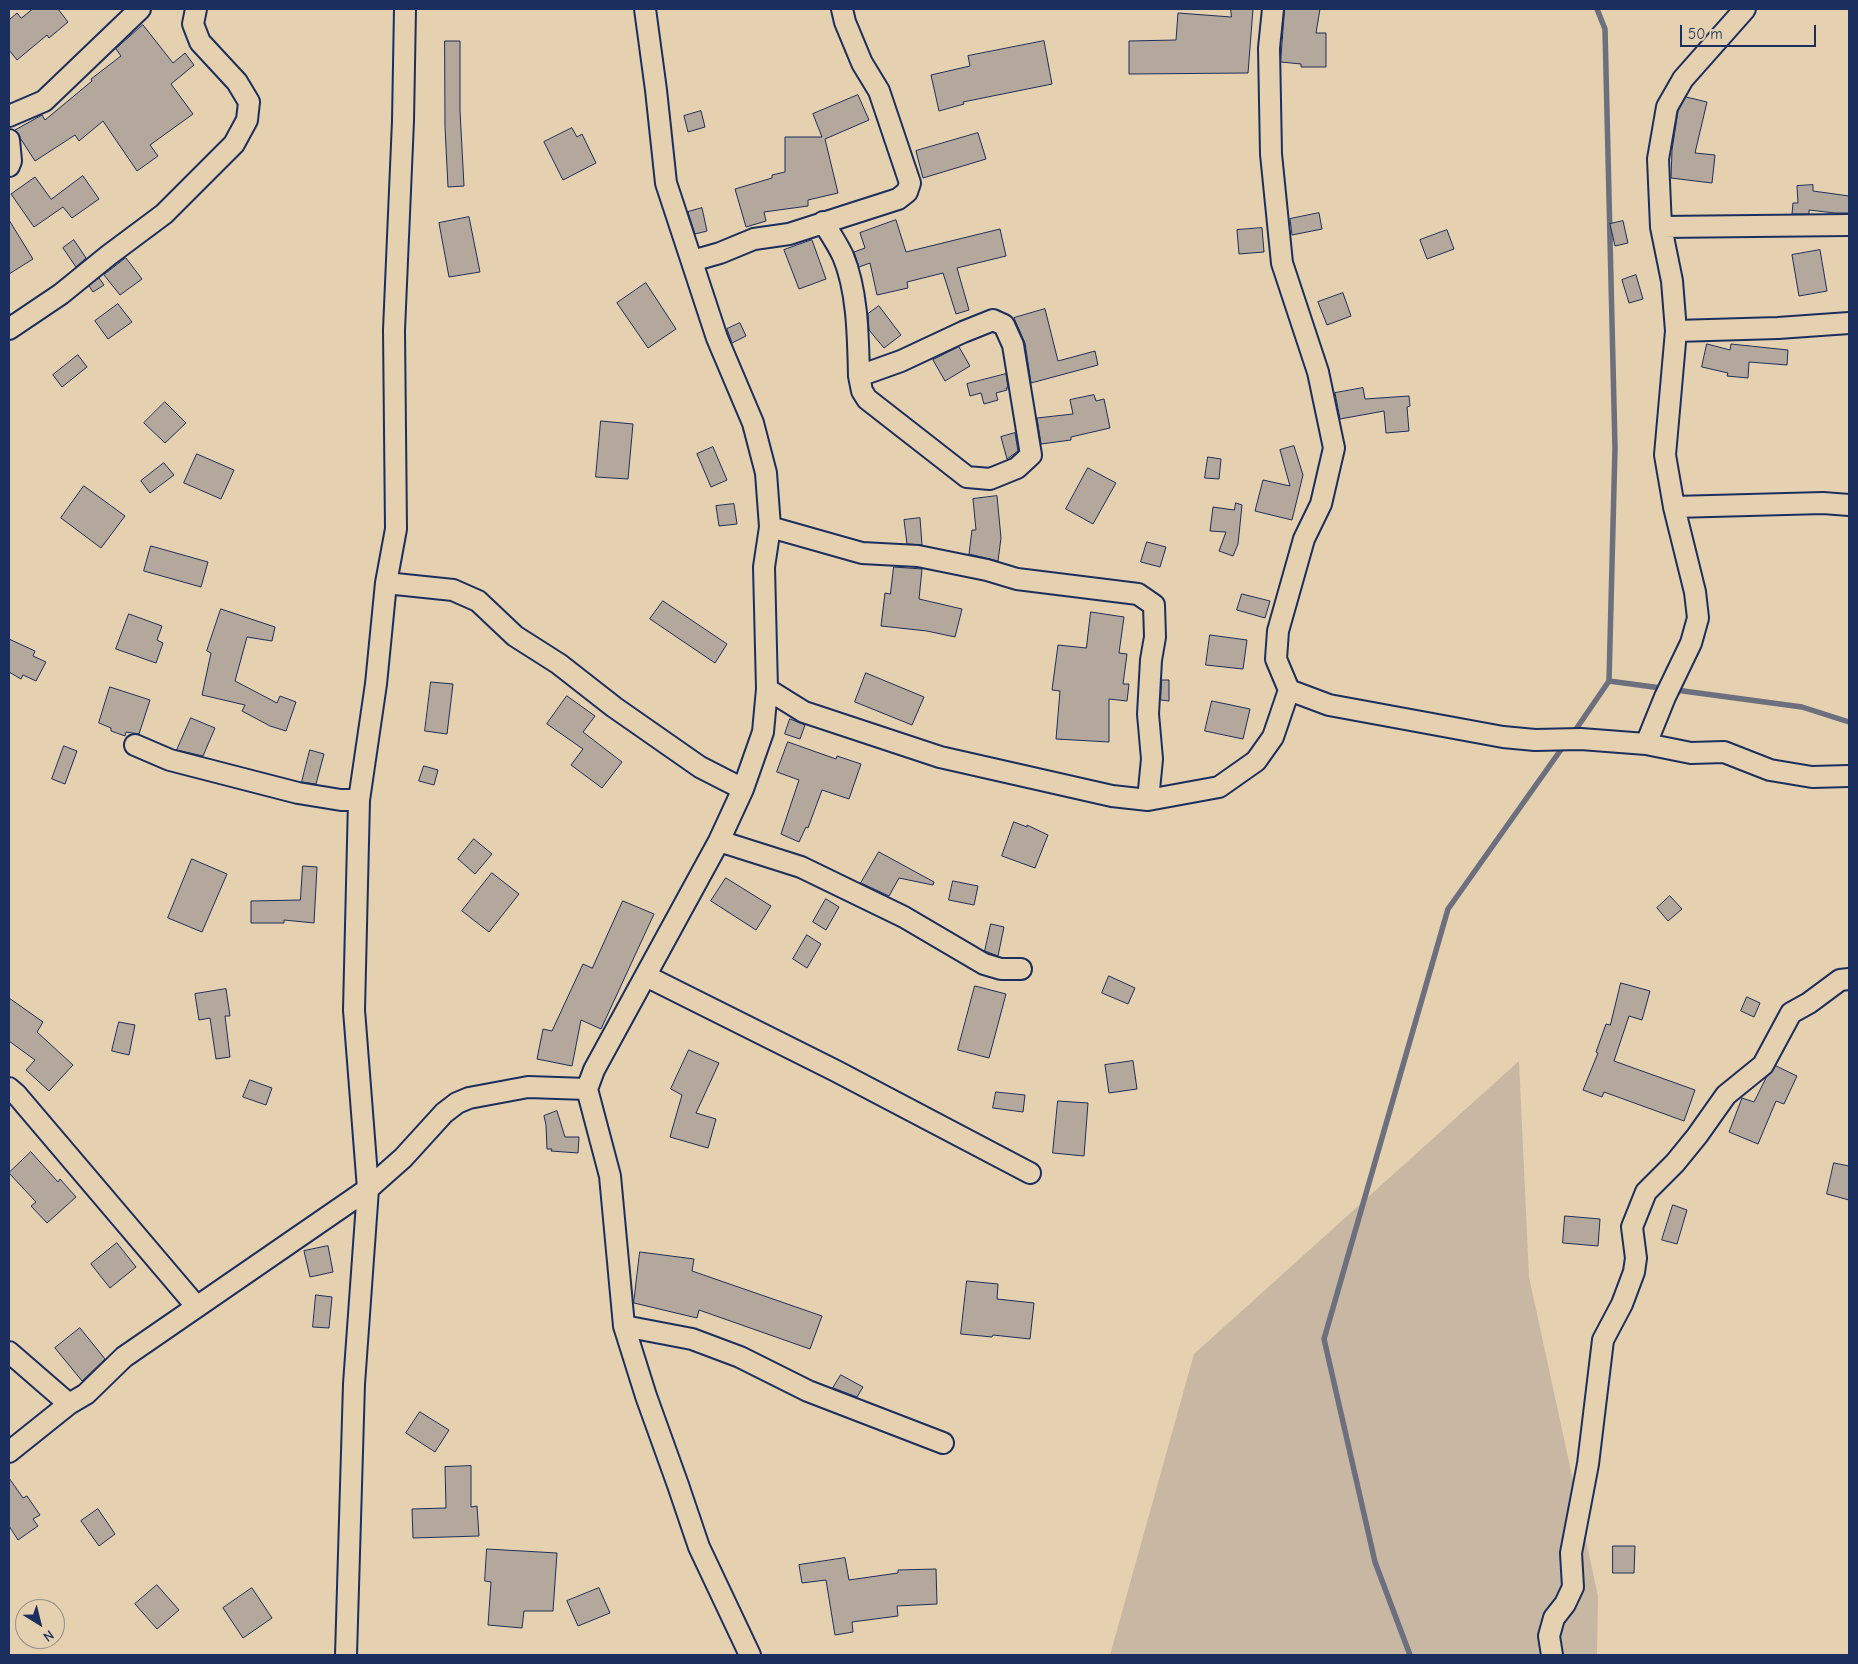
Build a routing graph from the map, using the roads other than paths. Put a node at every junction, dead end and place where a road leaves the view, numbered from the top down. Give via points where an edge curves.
1 (140, 9) edge
2 (196, 9) edge
3 (405, 9) edge
4 (645, 9) edge
5 (842, 9) edge
6 (1273, 9) edge
7 (1745, 9) edge
8 (9, 116) edge
9 (9, 140) edge
10 (9, 166) edge
11 (824, 222) junction
12 (1849, 226) edge
13 (1661, 227) junction
14 (692, 261) junction
15 (1849, 323) edge
16 (9, 329) edge
17 (1676, 332) junction
18 (859, 376) junction
19 (1849, 505) edge
20 (1674, 507) junction
21 (770, 527) junction
22 (386, 583) junction
23 (767, 689) junction
24 (1289, 690) junction
25 (1646, 744) junction
26 (135, 745) dead end
27 (1849, 776) edge
28 (743, 788) junction
29 (359, 800) junction
30 (1148, 800) junction
31 (719, 841) junction
32 (1021, 969) dead end
33 (646, 976) junction
34 (1849, 979) edge
35 (9, 1088) edge
36 (587, 1089) junction
37 (1030, 1173) dead end
38 (368, 1189) junction
39 (197, 1306) junction
40 (624, 1326) junction
41 (9, 1352) edge
42 (69, 1404) junction
43 (943, 1443) dead end
44 (9, 1452) edge
45 (346, 1655) edge
46 (750, 1655) edge
47 (1552, 1655) edge

1 - 8 street via 44,100
2 - 16 street via 193,24 200,42 237,82 249,102 247,120 234,144 164,214 61,294
3 - 22 street via 394,330 396,529
4 - 14 street via 666,183
5 - 11 street via 862,63 879,91 910,183 907,192 898,198
6 - 24 street via 1269,48 1271,154 1282,263 1318,372 1334,448 1321,504 1304,539 1278,631 1276,659
7 - 13 street via 1683,79 1667,107 1658,159
9 - 10 street
11 - 14 street via 789,234 754,240
11 - 18 street via 843,256 852,290
12 - 13 street
13 - 17 street via 1672,281
14 - 21 street via 717,338 754,423 766,472
15 - 17 street
17 - 20 street via 1665,455
18 - 18 street via 993,320 1004,325 1012,344 1032,455 1017,468 990,478 967,477 868,399 862,391
19 - 20 street
20 - 25 street via 1696,592 1698,618 1691,643
21 - 23 street via 764,567
21 - 30 street via 862,553 918,556 1017,579 1138,594 1154,605 1156,637 1151,660 1148,714 1152,759
22 - 28 street via 453,590 478,601 515,636 559,664 614,707 700,766
22 - 29 street via 376,684
23 - 28 street via 763,732
23 - 30 street via 804,712 940,757 1112,796
24 - 25 street via 1329,705 1503,737
24 - 30 street via 1273,737 1256,761 1219,787
25 - 27 street via 1691,753 1724,752 1770,770 1812,777
26 - 29 street via 170,760 298,793
28 - 31 street
29 - 38 street via 354,1010
31 - 32 street via 801,868 904,917 984,964 1001,970
31 - 33 street
33 - 36 street via 594,1070
33 - 37 street
34 - 47 street via 1840,980 1791,1013 1763,1065 1726,1095 1675,1163 1646,1192 1632,1227 1636,1258 1634,1272 1603,1340 1588,1464 1571,1553 1573,1587 1554,1618 1549,1636
35 - 39 street
36 - 38 street via 528,1087 457,1103
36 - 40 street via 610,1176
38 - 39 street
38 - 45 street via 354,1384
39 - 42 street via 124,1357 86,1394
40 - 43 street via 692,1338 740,1356 808,1391
40 - 46 street via 699,1547
41 - 42 street
42 - 44 street

